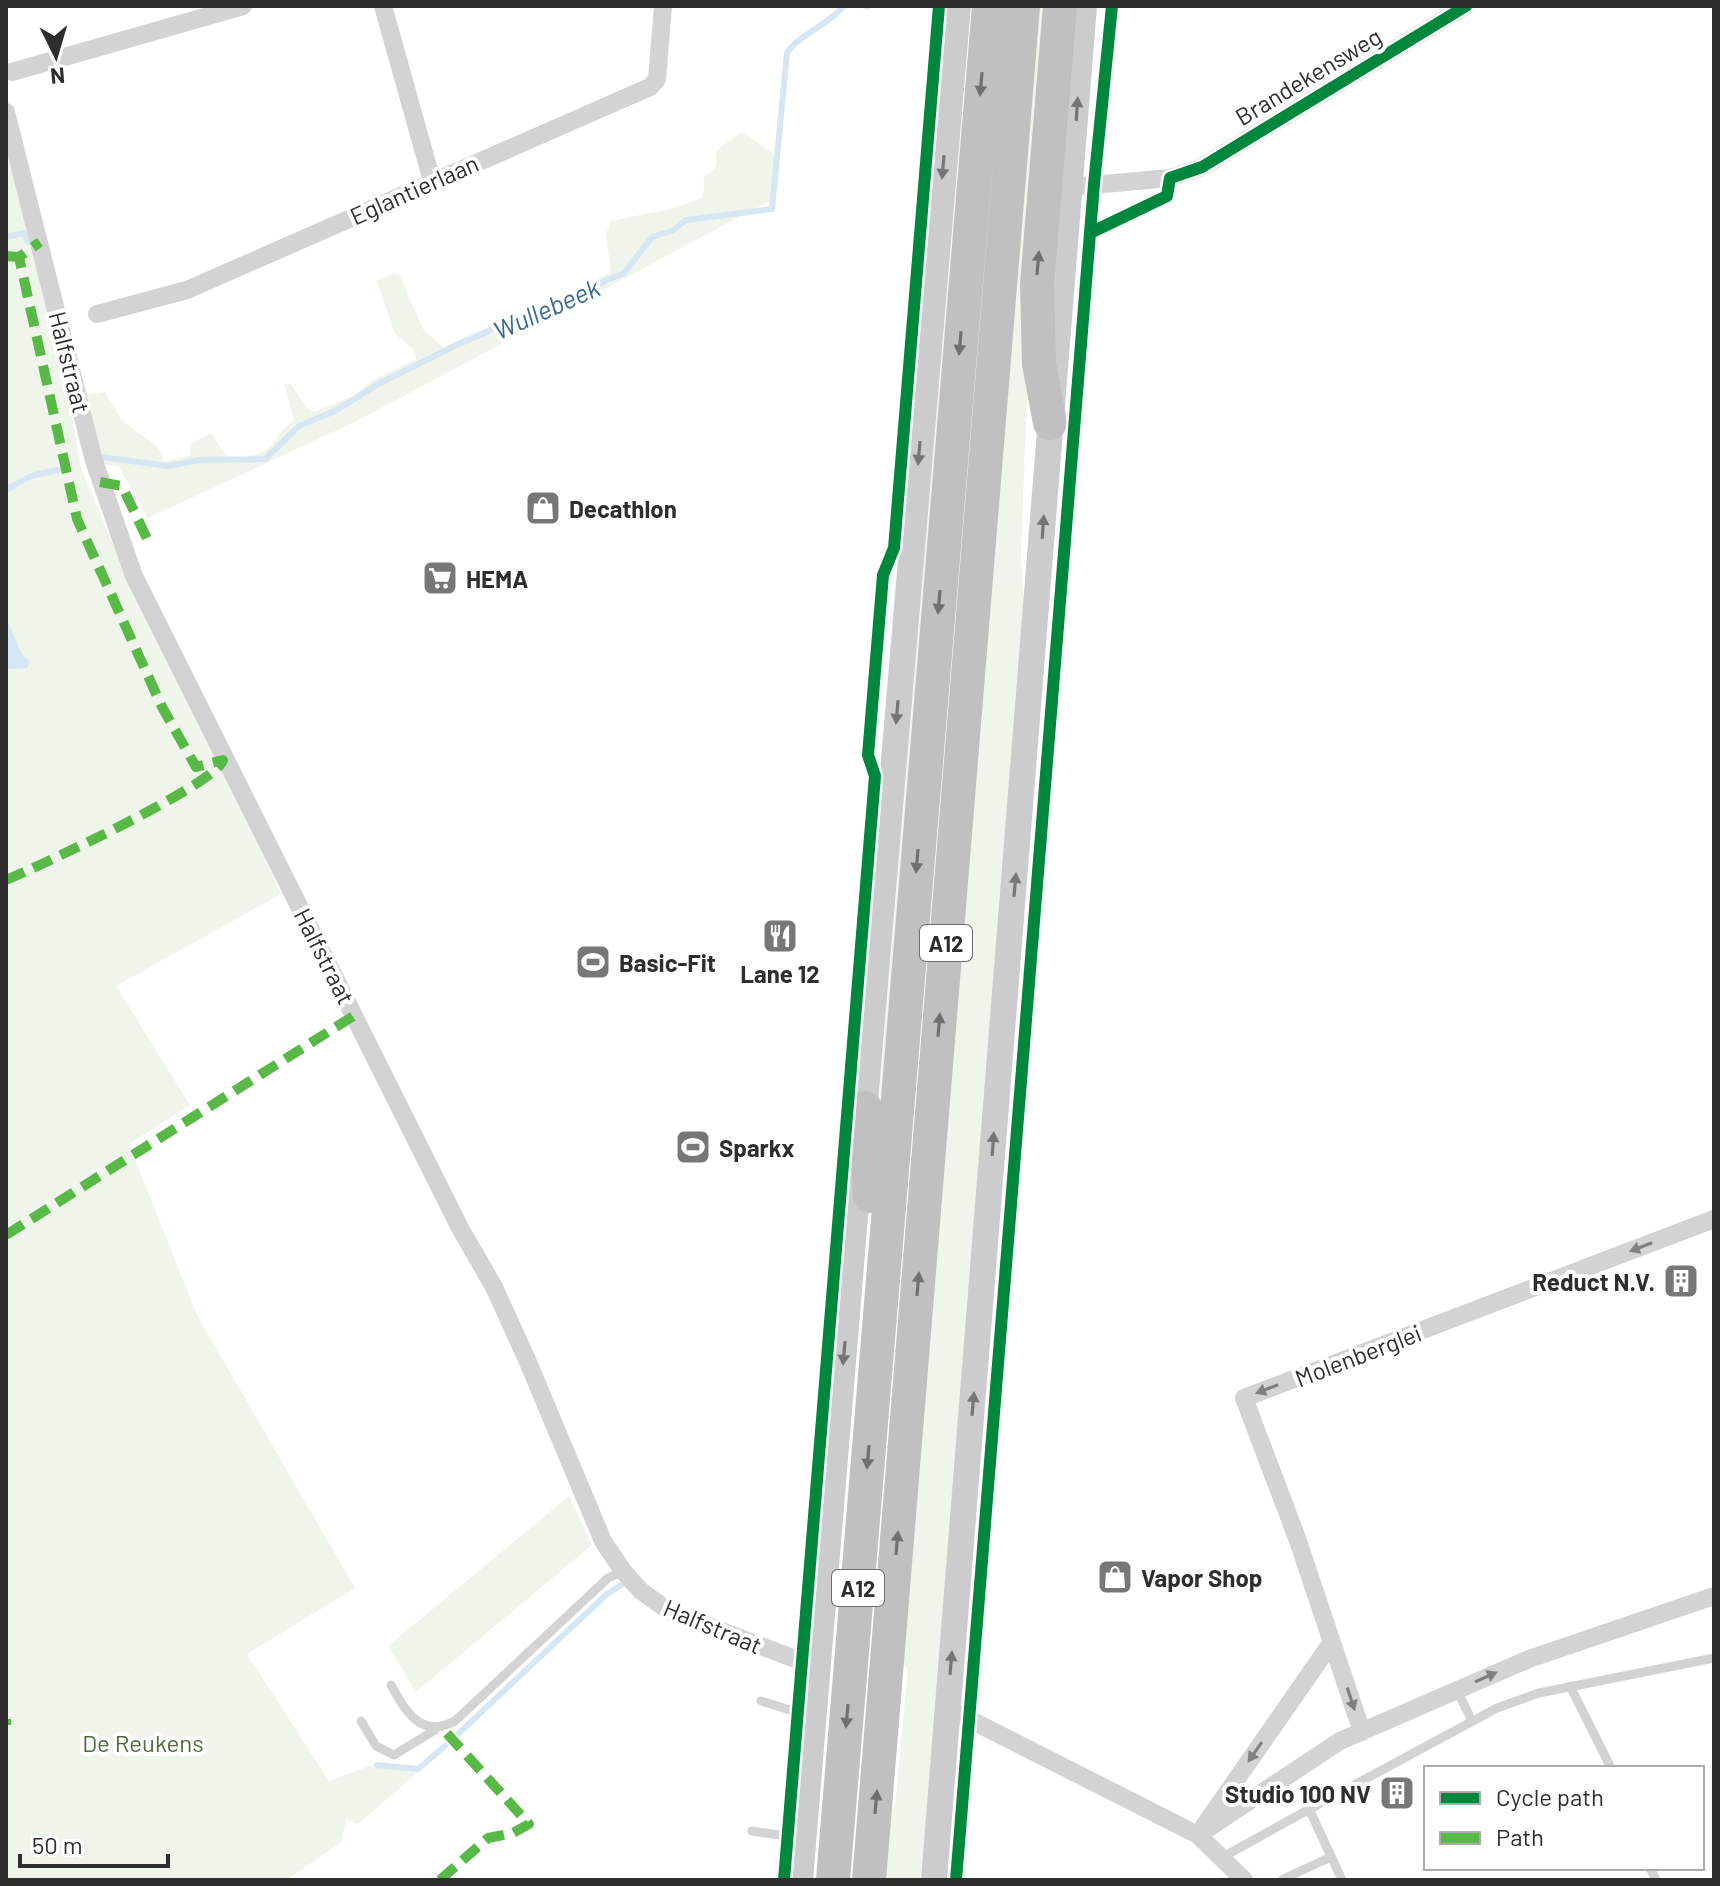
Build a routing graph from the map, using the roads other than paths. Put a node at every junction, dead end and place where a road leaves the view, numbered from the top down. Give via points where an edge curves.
1 (243, 6) edge
2 (383, 6) edge
3 (663, 6) edge
4 (958, 6) edge
5 (989, 6) edge
6 (1023, 6) edge
7 (1060, 6) edge
8 (1084, 6) edge
9 (1466, 6) edge
10 (12, 72) dead end
11 (6, 112) edge
12 (432, 181) junction
13 (1071, 187) junction
14 (97, 314) dead end
15 (1050, 423) junction
16 (865, 1108) junction
17 (1714, 1219) edge
18 (882, 1296) junction
19 (623, 1571) junction
20 (1714, 1596) edge
21 (1332, 1642) junction
22 (1714, 1658) edge
23 (819, 1668) junction
24 (391, 1685) dead end
25 (1570, 1686) junction
26 (1457, 1690) junction
27 (761, 1701) dead end
28 (947, 1708) junction
29 (814, 1717) junction
30 (361, 1721) dead end
31 (1472, 1721) junction
32 (442, 1728) junction
33 (1362, 1732) junction
34 (1610, 1766) edge
35 (1306, 1811) junction
36 (752, 1831) dead end
37 (1198, 1835) junction
38 (804, 1838) junction
39 (1331, 1857) junction
40 (1221, 1858) junction
41 (1283, 1879) edge
42 (800, 1880) edge
43 (833, 1880) edge
44 (869, 1880) edge
45 (934, 1880) edge
46 (1244, 1880) edge
47 (1342, 1880) edge

1 - 10 street
2 - 12 street
3 - 12 street, Eglantierlaan via 657,79 650,87
4 -> 16 main road
5 -> 18 highway, A12
44 -> 6 highway, A12
15 -> 7 highway via 1039,364 1037,284
13 -> 8 main road
9 - 13 street, Brandekensweg via 1202,167 1170,178
11 - 19 street, Halfstraat via 94,461 134,576 494,1287 603,1541
12 - 14 street, Eglantierlaan via 187,290
13 - 15 main road
28 -> 15 main road
16 - 18 highway via 870,1239
16 -> 23 main road
17 -> 21 street, Molenberglei via 1244,1398
18 -> 43 highway, A12
19 - 23 street, Halfstraat via 669,1611
19 - 32 lane via 608,1578
26 -> 20 street via 1529,1659
21 -> 33 street, Molenberglei
21 -> 37 street
22 - 25 lane
23 - 29 main road
24 - 32 lane via 410,1716 425,1728
25 - 31 lane
25 - 34 lane
26 - 31 lane
26 - 33 street
27 - 29 lane
28 - 37 street
28 - 45 main road
29 - 38 main road
30 - 32 lane via 376,1746 394,1755 424,1733
31 - 35 lane
33 - 37 street via 1340,1741
35 - 39 lane
35 - 40 lane
36 - 38 lane
37 - 40 street
38 - 42 main road
39 - 41 lane
39 - 47 lane
40 - 46 street

